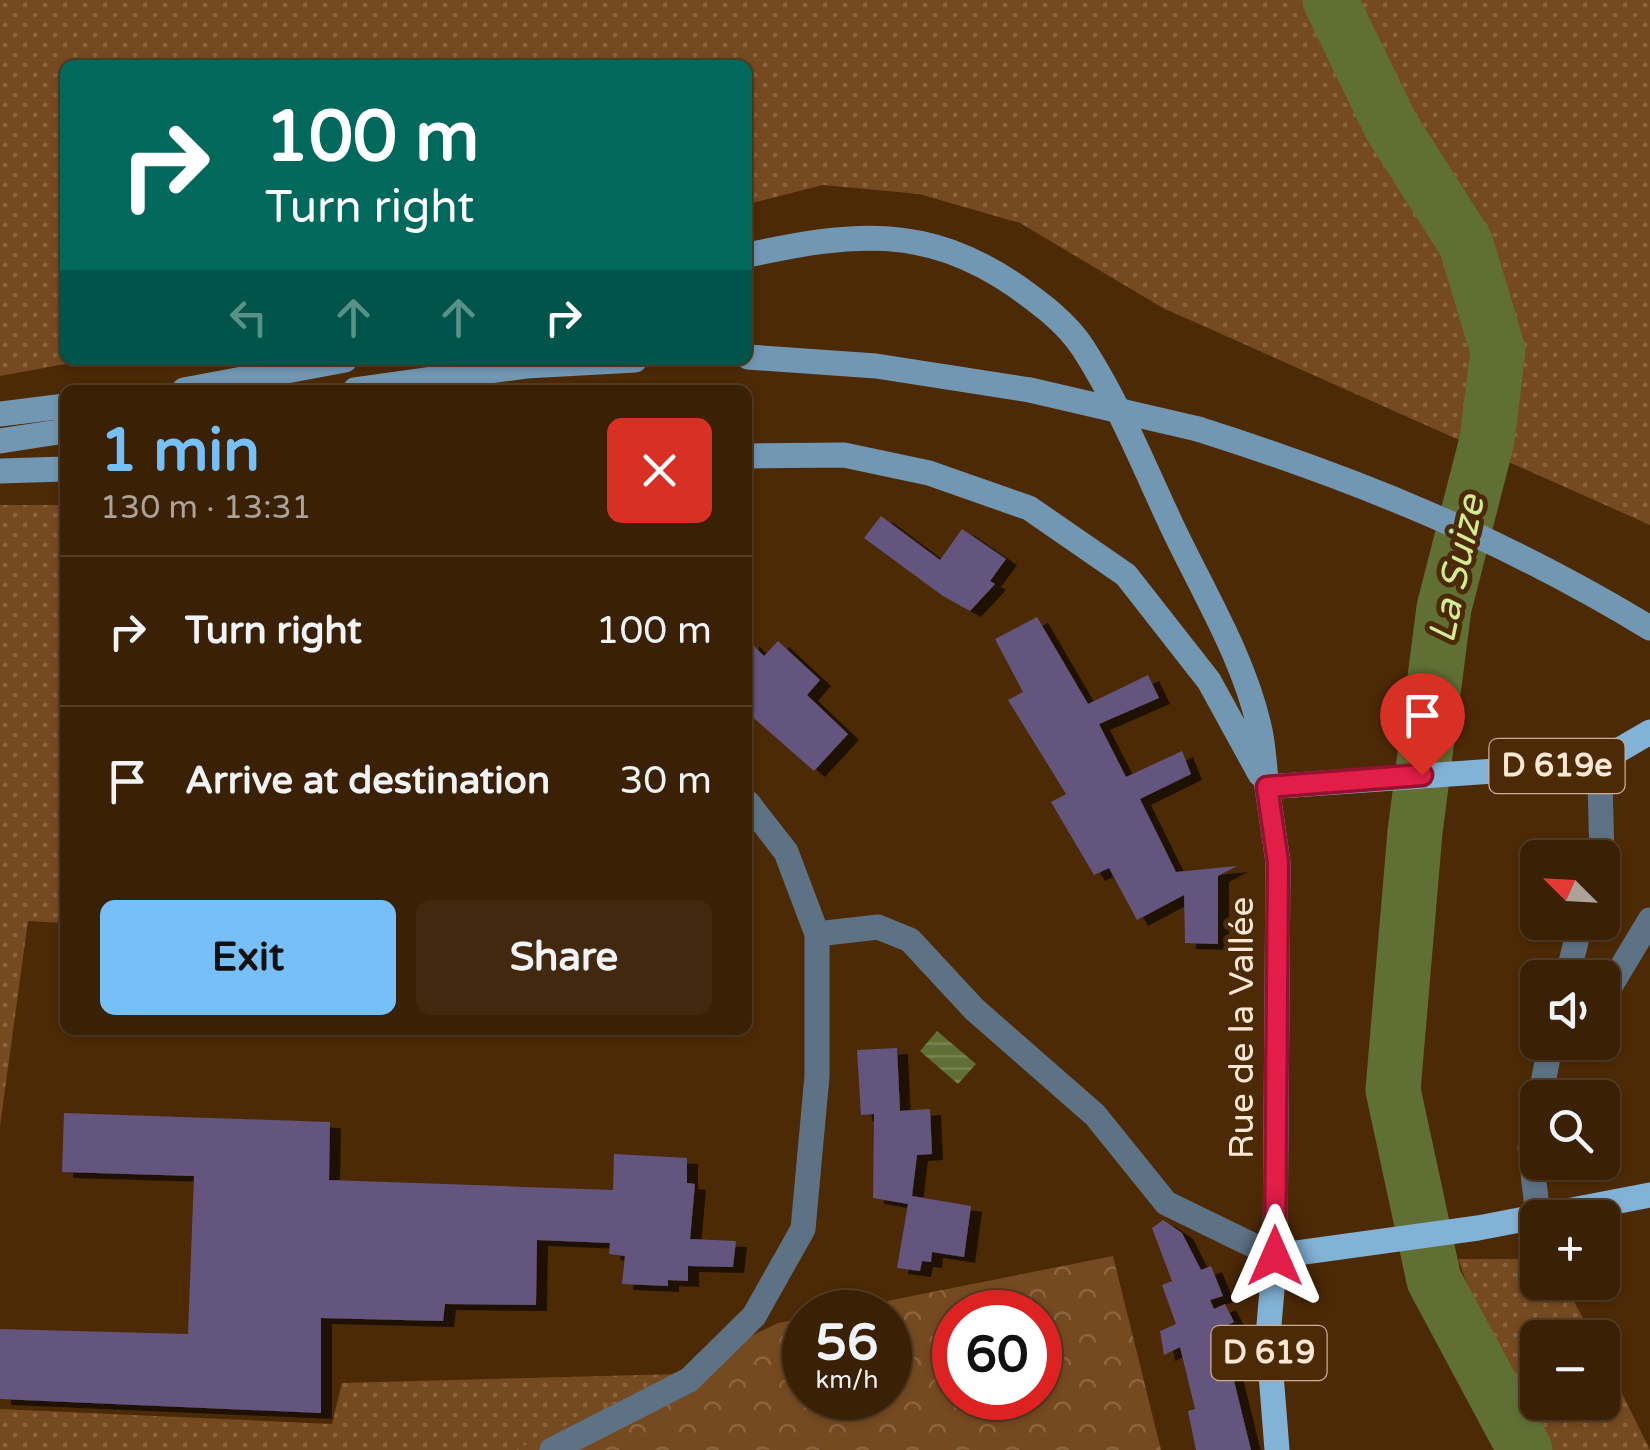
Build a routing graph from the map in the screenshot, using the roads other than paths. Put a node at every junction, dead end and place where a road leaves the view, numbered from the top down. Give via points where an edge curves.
1 (752, 254) edge
2 (752, 358) edge
3 (318, 365) edge
4 (544, 365) edge
5 (211, 385) edge
6 (391, 385) edge
7 (60, 407) edge
8 (0, 414) edge
9 (60, 433) edge
10 (0, 441) edge
11 (752, 456) edge
12 (60, 469) edge
13 (0, 471) edge
14 (1650, 628) edge
15 (1650, 732) edge
16 (1595, 764) junction
17 (1267, 787) junction
18 (752, 808) edge
19 (1602, 840) edge
20 (1650, 920) edge
21 (817, 934) junction
22 (1620, 970) edge
23 (1650, 1195) edge
24 (1620, 1201) edge
25 (1520, 1220) edge
26 (1275, 1256) junction
27 (552, 1450) edge
28 (1278, 1450) edge

1 - 17 main road via 828,238 894,237 944,246 985,265 1058,318 1081,345 1140,448 1234,654 1259,726
2 - 14 main road, bridge via 876,366 1030,390 1198,429 1379,490 1479,534
3 - 5 main road
4 - 6 main road
7 - 8 main road
9 - 10 main road
11 - 17 main road via 844,455 929,473 1029,508 1126,575 1209,681
12 - 13 main road
15 - 16 main road, D 619e
16 - 17 main road, D 619e
16 - 19 street
17 - 26 main road, Rue de la Vallée via 1278,862
18 - 21 street via 786,852
20 - 22 street
21 - 26 street via 878,927 910,940 974,1009 1095,1116 1166,1203
21 - 27 street via 817,1076 802,1229 754,1316 688,1380
23 - 24 main road
25 - 26 main road
26 - 28 main road, Rue de la Vallée / D 619 via 1268,1336

